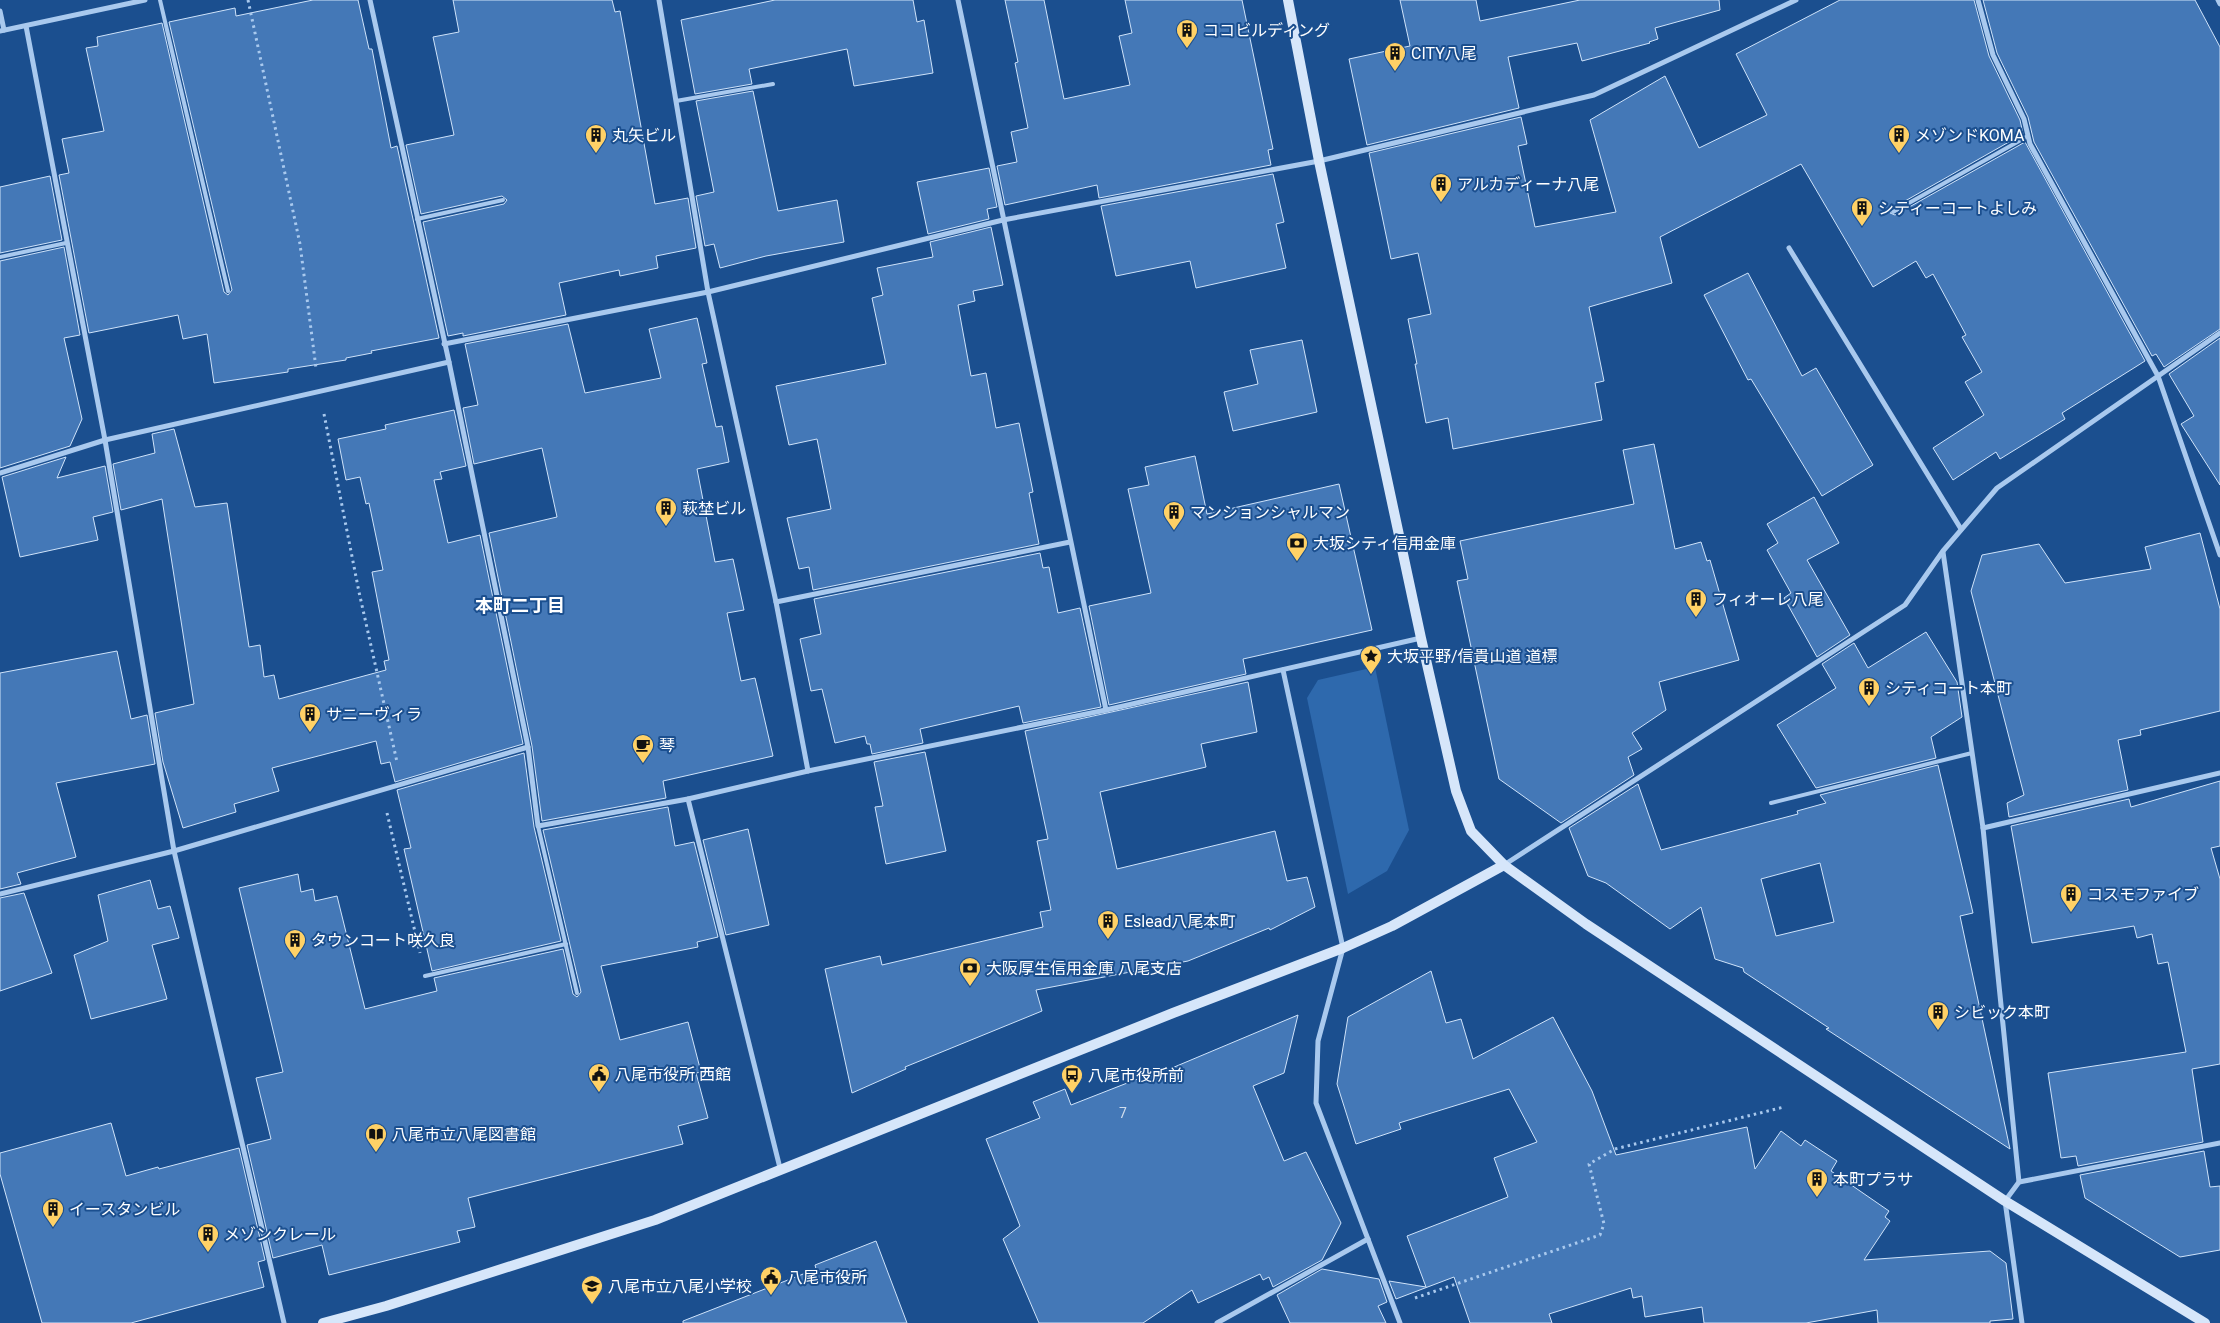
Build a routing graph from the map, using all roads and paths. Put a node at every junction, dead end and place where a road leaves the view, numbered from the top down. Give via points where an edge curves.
1 (145, 0) edge
2 (160, 0) edge
3 (370, 0) edge
4 (659, 0) edge
5 (958, 0) edge
6 (1288, 0) edge
7 (1796, 0) edge
8 (1978, 0) edge
9 (2218, 0) edge
10 (2220, 4) edge
11 (0, 11) edge
12 (26, 26) junction
13 (2, 31) edge
14 (773, 84) dead end
15 (676, 101) junction
16 (2028, 136) junction
17 (1319, 161) junction
18 (503, 200) dead end
19 (1893, 212) dead end
20 (417, 219) junction
21 (1003, 220) junction
22 (66, 243) junction
23 (1789, 248) dead end
24 (0, 257) edge
25 (228, 291) dead end
26 (708, 292) junction
27 (2220, 333) edge
28 (444, 344) junction
29 (449, 362) junction
30 (2158, 376) junction
31 (105, 440) junction
32 (0, 473) edge
33 (1962, 529) junction
34 (1070, 542) junction
35 (1943, 551) junction
36 (2220, 555) edge
37 (776, 602) junction
38 (1421, 638) junction
39 (1283, 670) junction
40 (1106, 710) junction
41 (528, 747) junction
42 (1972, 753) junction
43 (808, 771) junction
44 (2220, 772) edge
45 (382, 790) junction
46 (688, 799) junction
47 (1770, 803) dead end
48 (538, 826) junction
49 (1983, 828) junction
50 (174, 851) junction
51 (1504, 864) junction
52 (0, 894) edge
53 (566, 944) junction
54 (1343, 948) junction
55 (425, 976) joint
56 (577, 993) dead end
57 (1784, 1107) dead end
58 (2220, 1142) edge
59 (780, 1168) junction
60 (2019, 1182) junction
61 (2005, 1201) junction
62 (1368, 1239) junction
63 (1393, 1305) junction
64 (284, 1323) edge
65 (322, 1323) edge
66 (1217, 1323) edge
67 (1400, 1323) edge
68 (2022, 1323) edge
69 (2205, 1323) edge

1 - 12 street
2 - 25 lane
3 - 20 street
4 - 15 street
5 - 21 street
6 - 17 street
7 - 17 street via 1594,95
8 - 16 street via 1993,55 2024,119
9 - 10 street
11 - 13 street
12 - 13 street
12 - 22 street
14 - 15 lane
15 - 26 street
16 - 19 lane
16 - 30 street
17 - 21 street
17 - 38 street
18 - 20 lane
20 - 28 street
21 - 26 street
21 - 34 street
22 - 24 lane
22 - 31 street
23 - 33 street
26 - 28 street
26 - 37 street
27 - 30 street
28 - 29 street
29 - 31 street
29 - 41 street
30 - 33 street via 1997,488
30 - 36 street
31 - 32 street
31 - 50 street
33 - 35 street
34 - 37 street
34 - 40 street
35 - 42 street
35 - 51 street via 1905,605
37 - 43 street
38 - 39 street
38 - 51 street via 1456,791 1471,831
39 - 40 street
39 - 54 street
40 - 43 street
41 - 45 street
41 - 48 street
42 - 47 lane
42 - 49 street
43 - 46 street
44 - 49 street
45 - 50 street
45 - 55 path
46 - 48 street
46 - 59 street
48 - 53 lane
49 - 60 street
50 - 52 street
50 - 64 street
51 - 54 street via 1392,926
51 - 61 street via 1586,924
53 - 55 lane
53 - 56 lane
54 - 59 street
54 - 62 street via 1318,1041 1316,1103
57 - 63 path via 1615,1149 1588,1164 1604,1224 1600,1235
58 - 60 street
59 - 65 street via 655,1220 386,1306
60 - 61 street
61 - 68 street
61 - 69 street
62 - 63 street
62 - 66 street
63 - 67 street

